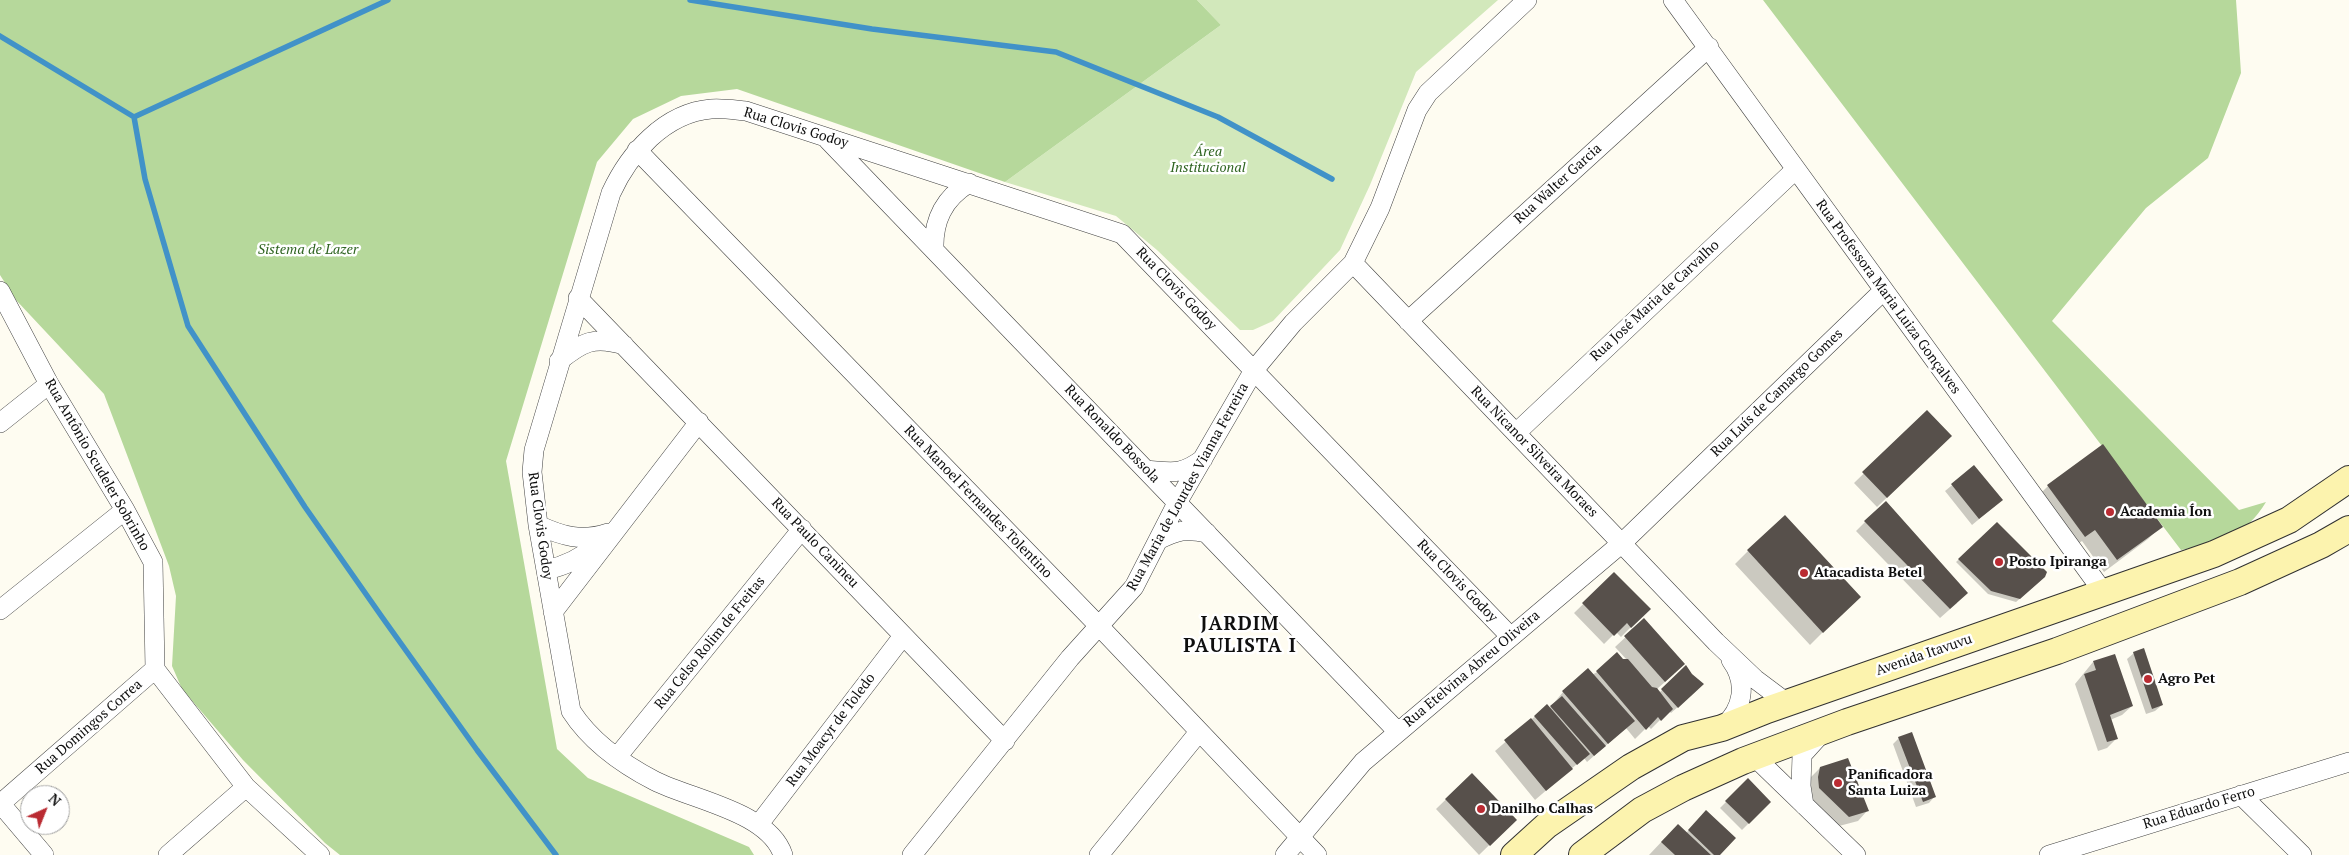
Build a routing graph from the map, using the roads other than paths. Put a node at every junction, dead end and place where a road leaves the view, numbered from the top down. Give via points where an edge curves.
1 (1527, 0) edge
2 (1673, 0) edge
3 (1709, 47) junction
4 (826, 137) junction
5 (637, 150) junction
6 (1795, 170) junction
7 (969, 183) junction
8 (934, 250) junction
9 (1352, 263) junction
10 (0, 291) edge
11 (1883, 291) junction
12 (578, 298) junction
13 (1408, 321) junction
14 (624, 345) junction
15 (559, 362) junction
16 (1254, 370) junction
17 (49, 384) junction
18 (699, 422) junction
19 (0, 423) edge
20 (1516, 433) junction
21 (1204, 458) junction
22 (1146, 470) junction
23 (2349, 479) edge
24 (1671, 496) joint
25 (1178, 503) junction
26 (125, 510) junction
27 (538, 525) junction
28 (802, 529) junction
29 (2349, 529) edge
30 (614, 531) junction
31 (1207, 533) junction
32 (1158, 540) junction
33 (1622, 543) junction
34 (546, 570) junction
35 (2104, 593) junction
36 (0, 610) edge
37 (553, 612) junction
38 (1099, 626) junction
39 (902, 636) junction
40 (1510, 636) junction
41 (1716, 642) junction
42 (155, 669) junction
43 (1787, 703) junction
44 (1736, 716) junction
45 (1836, 726) junction
46 (1199, 732) junction
47 (1398, 732) junction
48 (1004, 741) junction
49 (1757, 755) junction
50 (617, 757) junction
51 (2349, 762) edge
52 (246, 787) junction
53 (2241, 795) junction
54 (0, 803) edge
55 (1804, 805) junction
56 (759, 824) junction
57 (1300, 836) junction
58 (2083, 850) edge
59 (1849, 853) edge
60 (44, 855) edge
61 (168, 855) edge
62 (320, 855) edge
63 (783, 855) edge
64 (912, 855) edge
65 (1099, 855) edge
66 (1285, 855) edge
67 (1317, 855) edge
68 (1514, 855) edge
69 (1582, 855) edge
70 (2048, 855) edge
71 (2302, 855) edge

1 - 9 street, Rua Maria de Lourdes Vianna Ferreira via 1428,93 1417,110 1380,208
2 - 3 street, Rua Professora Maria Luiza Gonçalves
3 - 6 street, Rua Professora Maria Luiza Gonçalves
3 - 13 street, Rua Walter Garcia
4 - 5 street, Rua Clovis Godoy via 746,111 710,109 680,117 655,133
4 - 7 street, Rua Clovis Godoy
4 - 8 street, Rua Ronaldo Bossola
5 - 12 street, Rua Clovis Godoy via 621,171 611,193
5 - 38 street, Rua Manoel Fernandes Tolentino
6 - 11 street, Rua Professora Maria Luiza Gonçalves
6 - 20 street, Rua José Maria de Carvalho
7 - 8 street via 952,196 937,219
7 - 16 street, Rua Clovis Godoy via 1122,234
8 - 22 street, Rua Ronaldo Bossola
9 - 13 street, Rua Nicanor Silveira Moraes
9 - 16 street, Rua Maria de Lourdes Vianna Ferreira via 1293,322
10 - 17 street, Rua Antônio Scudeler Sobrinho
11 - 24 street, Rua Luís de Camargo Gomes
11 - 35 street, Rua Professora Maria Luiza Gonçalves
12 - 14 street, Rua Paulo Canineu
12 - 15 street, Rua Clovis Godoy
13 - 20 street, Rua Nicanor Silveira Moraes
14 - 15 street via 606,340 590,341 572,350
14 - 18 street, Rua Paulo Canineu
15 - 27 street, Rua Clovis Godoy via 532,462
16 - 21 street, Rua Maria de Lourdes Vianna Ferreira
16 - 40 street, Rua Clovis Godoy
17 - 19 street
17 - 26 street, Rua Antônio Scudeler Sobrinho
18 - 28 street, Rua Paulo Canineu
18 - 30 street
20 - 33 street, Rua Nicanor Silveira Moraes
21 - 22 street via 1189,469 1174,474
21 - 25 street, Rua Maria de Lourdes Vianna Ferreira
22 - 25 street, Rua Ronaldo Bossola
23 - 35 main road, Avenida Itavuvu via 2289,520 2214,554
24 - 33 street, Rua Etelvina Abreu Oliveira
25 - 31 street, Rua Ronaldo Bossola
25 - 32 street, Rua Maria de Lourdes Vianna Ferreira
26 - 36 street
26 - 42 street, Rua Antônio Scudeler Sobrinho via 153,562
27 - 30 street via 573,538 591,538
27 - 34 street, Rua Clovis Godoy
28 - 39 street, Rua Paulo Canineu
28 - 50 street, Rua Celso Rolim de Freitas
29 - 45 main road via 2231,585 2057,651
30 - 34 street via 576,560
30 - 37 street
31 - 32 street via 1190,529
31 - 47 street, Rua Ronaldo Bossola
32 - 38 street, Rua Maria de Lourdes Vianna Ferreira via 1134,587
33 - 40 street, Rua Etelvina Abreu Oliveira
33 - 41 street, Rua Nicanor Silveira Moraes
34 - 37 street, Rua Clovis Godoy
35 - 43 main road, Avenida Itavuvu
37 - 50 street, Rua Clovis Godoy via 571,711 596,742
38 - 46 street, Rua Manoel Fernandes Tolentino
38 - 48 street, Rua Maria de Lourdes Vianna Ferreira
39 - 48 street, Rua Paulo Canineu
39 - 56 street, Rua Moacyr de Toledo
40 - 47 street, Rua Etelvina Abreu Oliveira
41 - 43 street, Rua Nicanor Silveira Moraes via 1755,679
41 - 44 street, Rua Nicanor Silveira Moraes via 1735,666 1742,684
42 - 52 street
42 - 54 street, Rua Domingos Correa
43 - 44 main road, Avenida Itavuvu
43 - 45 main road
44 - 49 main road
44 - 68 main road, Avenida Itavuvu via 1683,738 1631,767 1547,825
45 - 49 main road
45 - 55 street via 1811,742 1802,755
46 - 57 street, Rua Manoel Fernandes Tolentino
46 - 65 street
47 - 57 street, Rua Etelvina Abreu Oliveira via 1363,762
48 - 64 street, Rua Maria de Lourdes Vianna Ferreira
49 - 55 street via 1762,765
49 - 69 main road via 1642,810
50 - 56 street, Rua Clovis Godoy via 654,780
51 - 53 street, Rua Eduardo Ferro
52 - 61 street
52 - 62 street
53 - 58 street, Rua Eduardo Ferro
53 - 71 street
54 - 60 street
55 - 59 street
56 - 63 street, Rua Clovis Godoy via 772,836
57 - 66 street, Rua Etelvina Abreu Oliveira
57 - 67 street, Rua Manoel Fernandes Tolentino
58 - 70 street, Rua Eduardo Ferro

